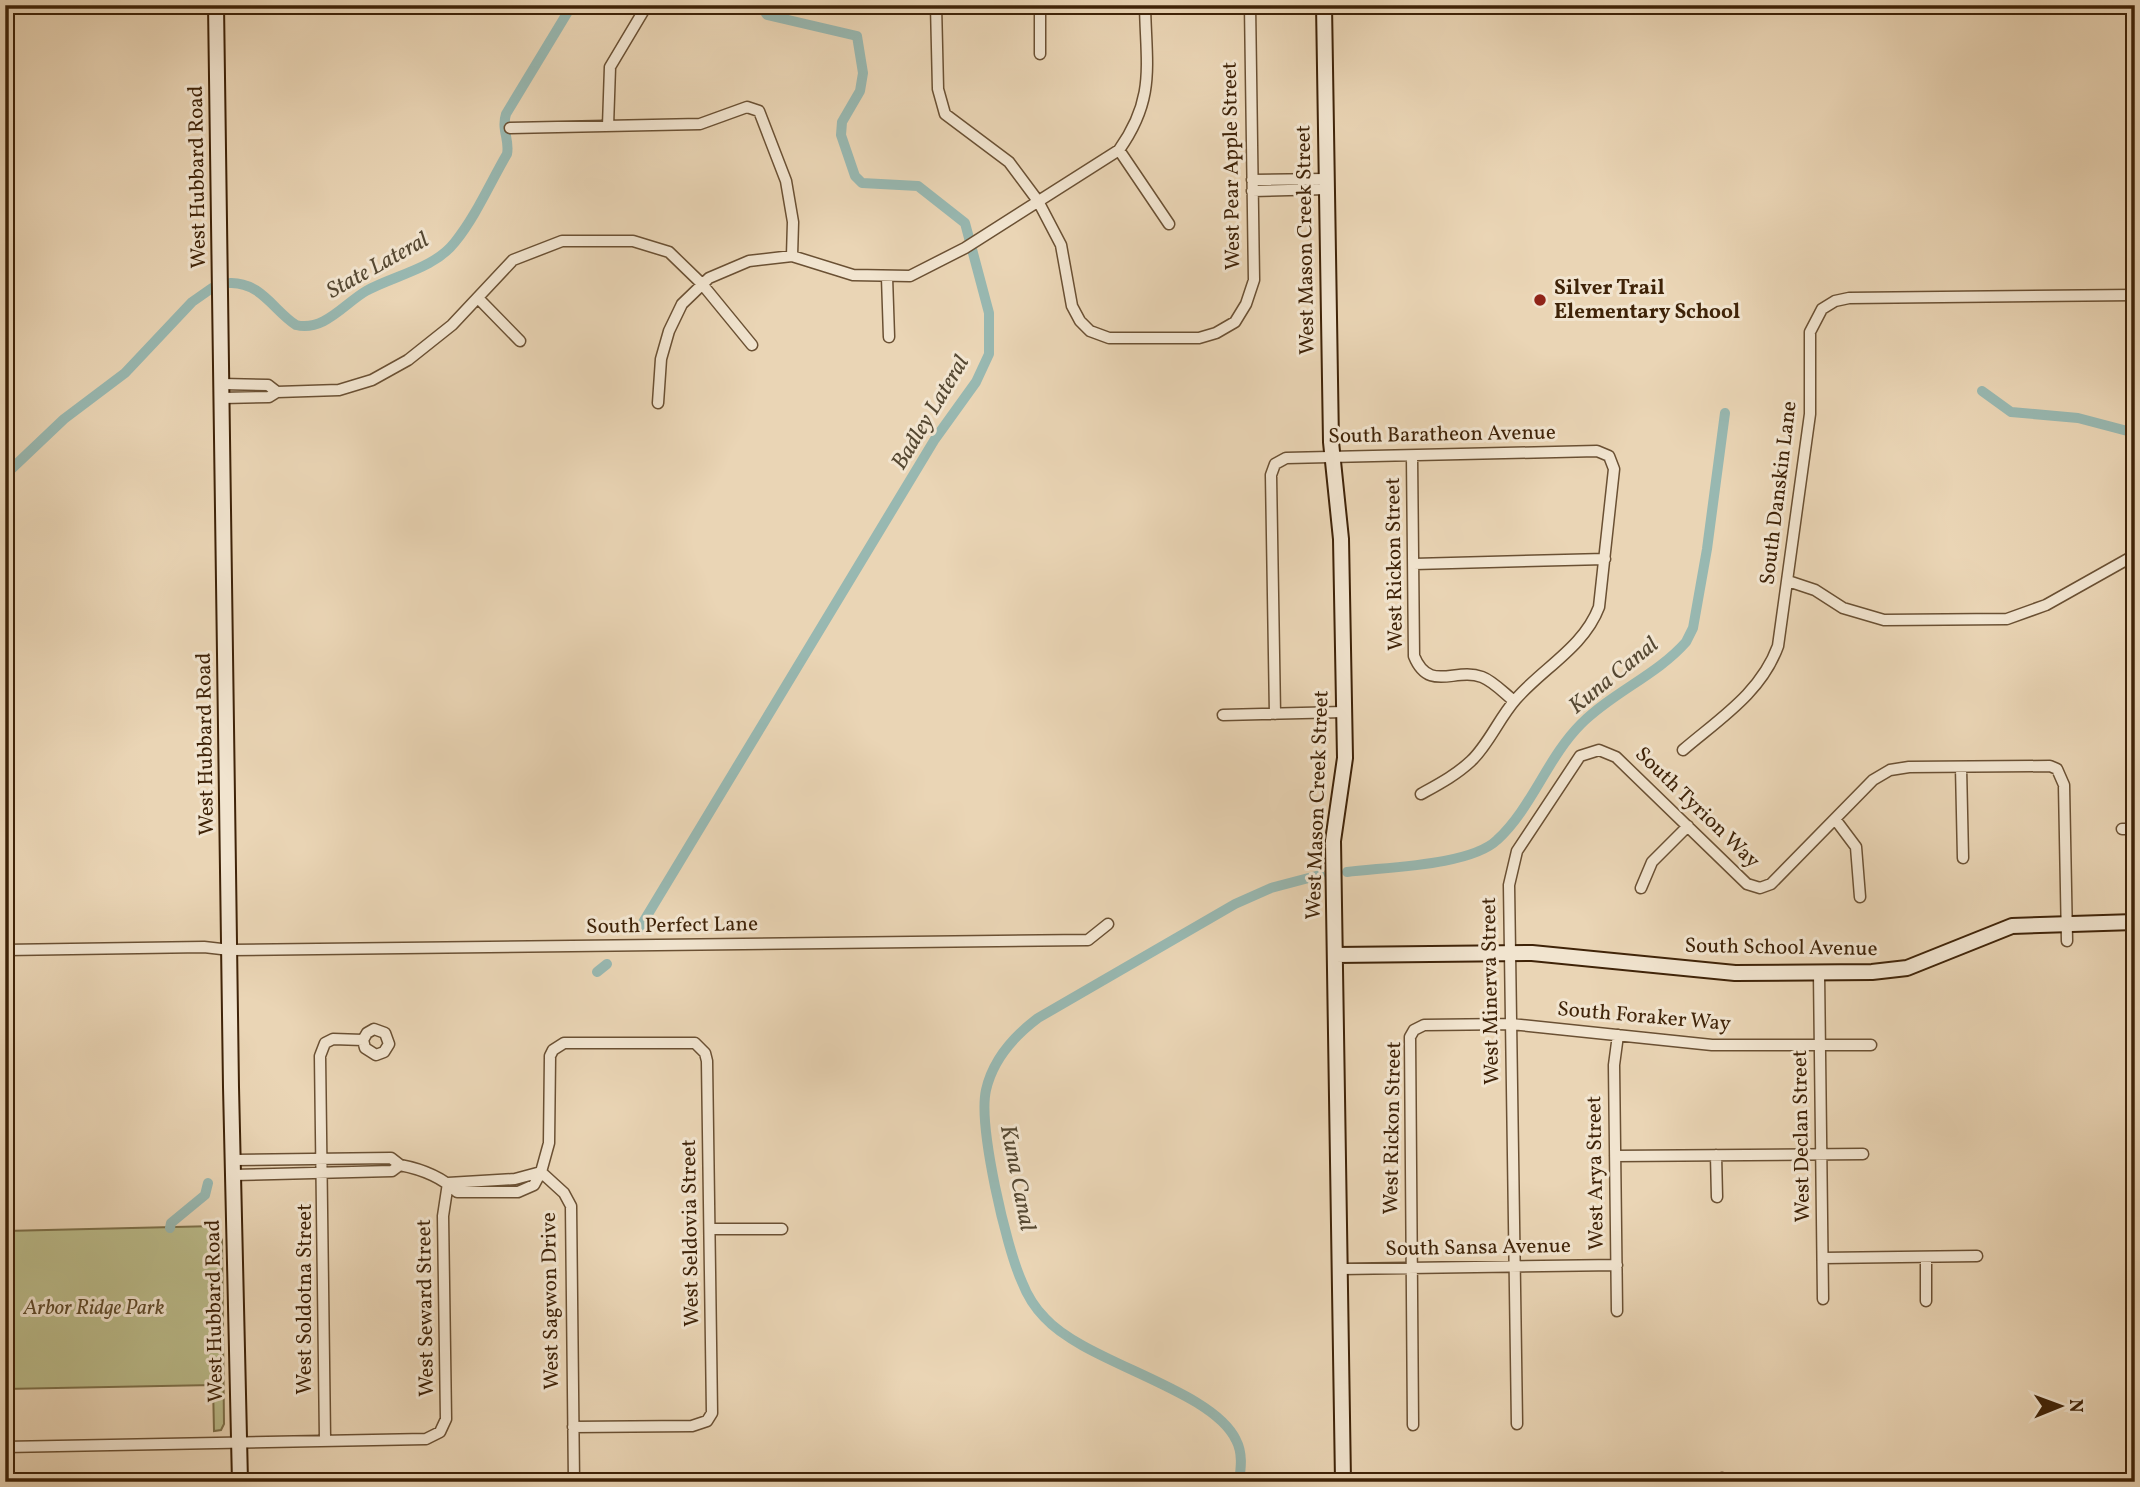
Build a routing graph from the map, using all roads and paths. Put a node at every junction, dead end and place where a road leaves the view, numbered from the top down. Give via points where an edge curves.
1 (216, 5) edge
2 (648, 5) edge
3 (936, 5) edge
4 (1040, 5) edge
5 (1145, 5) edge
6 (1250, 5) edge
7 (1324, 5) edge
8 (1040, 54) dead end
9 (608, 126) junction
10 (510, 128) dead end
11 (1119, 150) junction
12 (1326, 184) junction
13 (1252, 185) junction
14 (1038, 201) junction
15 (1169, 224) dead end
16 (792, 256) junction
17 (887, 277) junction
18 (702, 284) junction
19 (2135, 295) edge
20 (478, 298) junction
21 (890, 337) dead end
22 (520, 341) dead end
23 (752, 345) dead end
24 (222, 391) junction
25 (658, 403) dead end
26 (1412, 456) junction
27 (1333, 458) junction
28 (2135, 555) edge
29 (1605, 559) junction
30 (1414, 564) junction
31 (1788, 580) junction
32 (1514, 701) junction
33 (1344, 712) junction
34 (1275, 714) junction
35 (1223, 715) dead end
36 (1599, 750) joint
37 (1683, 750) dead end
38 (1961, 767) junction
39 (1422, 794) dead end
40 (1835, 819) junction
41 (1688, 827) junction
42 (2122, 829) dead end
43 (2135, 829) edge
44 (1963, 858) dead end
45 (1641, 888) dead end
46 (1860, 897) dead end
47 (2135, 922) edge
48 (1108, 923) dead end
49 (2066, 923) junction
50 (2067, 941) dead end
51 (5, 950) edge
52 (230, 950) junction
53 (1510, 953) junction
54 (1335, 954) junction
55 (1819, 973) junction
56 (1511, 1024) junction
57 (1414, 1030) joint
58 (1618, 1035) junction
59 (363, 1040) dead end
60 (1820, 1045) junction
61 (1871, 1045) dead end
62 (1821, 1154) junction
63 (1863, 1154) dead end
64 (1716, 1155) junction
65 (1615, 1156) junction
66 (323, 1159) junction
67 (400, 1165) junction
68 (233, 1168) junction
69 (541, 1172) junction
70 (323, 1173) junction
71 (448, 1183) junction
72 (1717, 1197) dead end
73 (782, 1228) dead end
74 (710, 1229) junction
75 (1977, 1256) dead end
76 (1926, 1257) junction
77 (1823, 1258) junction
78 (1617, 1265) junction
79 (1514, 1266) junction
80 (1412, 1268) junction
81 (1340, 1269) junction
82 (1823, 1299) dead end
83 (1926, 1301) dead end
84 (1617, 1311) dead end
85 (1517, 1424) dead end
86 (1413, 1425) dead end
87 (573, 1427) junction
88 (325, 1439) junction
89 (240, 1442) junction
90 (5, 1447) edge
91 (1343, 1481) edge
92 (240, 1482) edge
93 (574, 1482) edge

1 - 24 street, West Hubbard Road
2 - 9 street via 610,67
3 - 14 street via 937,89 945,114 1009,162
4 - 8 street
5 - 11 street via 1144,106
6 - 13 street, West Pear Apple Street
7 - 12 street, West Mason Creek Street
9 - 10 street
9 - 16 street via 700,124 747,107 758,111 786,181 793,222
11 - 14 street
11 - 15 street
12 - 13 street
12 - 27 street, West Mason Creek Street
13 - 14 street, West Pear Apple Street via 1254,280 1246,304 1235,321 1199,338 1109,338 1090,331 1072,306 1061,245
14 - 17 street via 910,276
16 - 17 street via 853,275
16 - 18 street via 749,261
17 - 21 street
18 - 20 street via 669,252 657,248 633,241 562,241 513,260
18 - 23 street
18 - 25 street via 682,304 669,331
19 - 31 street, South Danskin Lane via 1849,298 1822,309 1810,332 1810,414
20 - 22 street
20 - 24 street via 452,326 408,360 372,380 338,390 277,391 269,397
24 - 52 street, West Hubbard Road
26 - 27 street, South Baratheon Avenue
26 - 29 street, South Baratheon Avenue via 1597,451 1609,456 1614,469
26 - 30 street, West Rickon Street
27 - 33 street, West Mason Creek Street via 1341,539
27 - 34 street, South Baratheon Avenue via 1286,458 1276,464 1271,475
28 - 31 street via 2046,605 2007,619 1875,618 1843,608
29 - 30 street
29 - 32 street via 1593,621
30 - 32 street, West Rickon Street via 1414,656 1420,670 1431,677 1484,678
31 - 37 street, South Danskin Lane via 1781,636 1765,674 1753,691
32 - 39 street via 1474,758 1455,776
33 - 34 street
33 - 54 street, West Mason Creek Street via 1345,758 1333,841
34 - 35 street
36 - 41 street, South Tyrion Way via 1616,757
36 - 53 street, West Minerva Street via 1580,756 1517,851 1508,885
38 - 40 street, South Tyrion Way via 1890,770 1873,780
38 - 44 street
38 - 49 street, South Tyrion Way via 2043,765 2057,769 2064,785
40 - 41 street, South Tyrion Way via 1772,884 1759,888 1747,884
40 - 46 street via 1856,847
41 - 45 street via 1652,862
42 - 43 street
47 - 49 street, South School Avenue
48 - 52 street, South Perfect Lane via 1088,940
49 - 50 street
49 - 55 street, South School Avenue via 2012,926 1907,968
51 - 52 street, South Perfect Lane
52 - 68 street, West Hubbard Road
53 - 54 street, South School Avenue
53 - 55 street, South School Avenue via 1724,972
53 - 56 street, West Minerva Street
54 - 81 street, West Mason Creek Street
55 - 60 street, West Declan Street
56 - 57 street, South Foraker Way via 1424,1025
56 - 58 street, South Foraker Way
56 - 79 street, West Minerva Street
57 - 80 street, West Rickon Street via 1410,1037
58 - 60 street, South Foraker Way via 1712,1045
58 - 65 street, West Arya Street
59 - 66 street, West Soldotna Street via 334,1039 325,1043 320,1056
60 - 61 street, South Foraker Way
60 - 62 street, West Declan Street
62 - 63 street
62 - 64 street
62 - 77 street, West Declan Street
64 - 65 street
64 - 72 street
65 - 78 street, West Arya Street
66 - 67 street via 391,1158
66 - 68 street
66 - 70 street, West Soldotna Street
67 - 70 street via 392,1171
67 - 71 street
68 - 70 street
68 - 89 street, West Hubbard Road
69 - 71 street via 534,1185 518,1192 457,1192
69 - 74 street, West Seldovia Street via 549,1143 548,1064 553,1050 578,1043 688,1042 701,1046 708,1061
69 - 87 street, West Sagwon Drive via 564,1193 570,1206
70 - 88 street, West Soldotna Street
71 - 88 street, West Seward Street via 443,1216 446,1419 440,1432 426,1439
73 - 74 street
74 - 87 street, West Seldovia Street via 713,1404 707,1420 692,1426
75 - 76 street
76 - 77 street
76 - 83 street
77 - 82 street, West Declan Street
78 - 79 street, South Sansa Avenue
78 - 84 street, West Arya Street
79 - 80 street, South Sansa Avenue
79 - 85 street, West Minerva Street
80 - 81 street, South Sansa Avenue
80 - 86 street, West Rickon Street
81 - 91 street, West Mason Creek Street
87 - 93 street, West Sagwon Drive
88 - 89 street
89 - 90 street
89 - 92 street, West Hubbard Road

